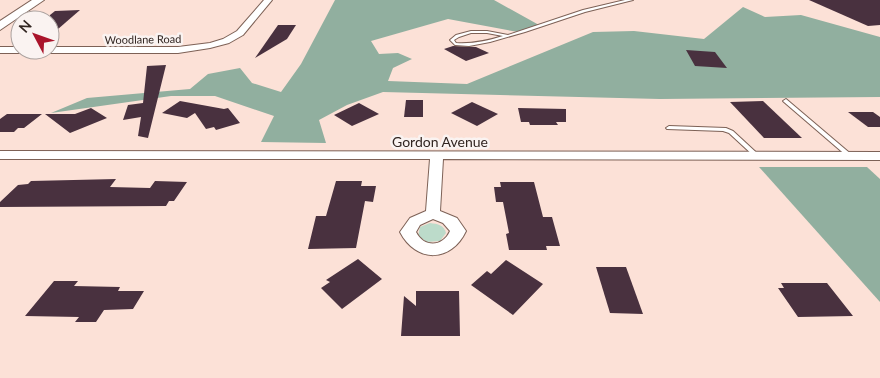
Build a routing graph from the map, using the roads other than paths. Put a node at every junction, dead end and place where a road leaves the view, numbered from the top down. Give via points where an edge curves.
1 (39, 0) edge
2 (268, 0) edge
3 (631, 0) edge
4 (0, 26) edge
5 (508, 36) junction
6 (0, 50) edge
7 (786, 100) dead end
8 (669, 128) dead end
9 (0, 155) edge
10 (437, 156) junction
11 (756, 156) junction
12 (850, 156) junction
13 (880, 156) edge
14 (433, 214) dead end

1 - 4 street
2 - 6 street, Woodlane Road via 242,31 204,47 178,50
3 - 5 lane via 595,6
5 - 5 lane via 466,46 452,40 464,33
7 - 12 lane
8 - 11 lane via 724,128
9 - 10 street, Gordon Avenue
10 - 11 street, Gordon Avenue
10 - 14 street
11 - 12 street, Gordon Avenue
12 - 13 street, Gordon Avenue

